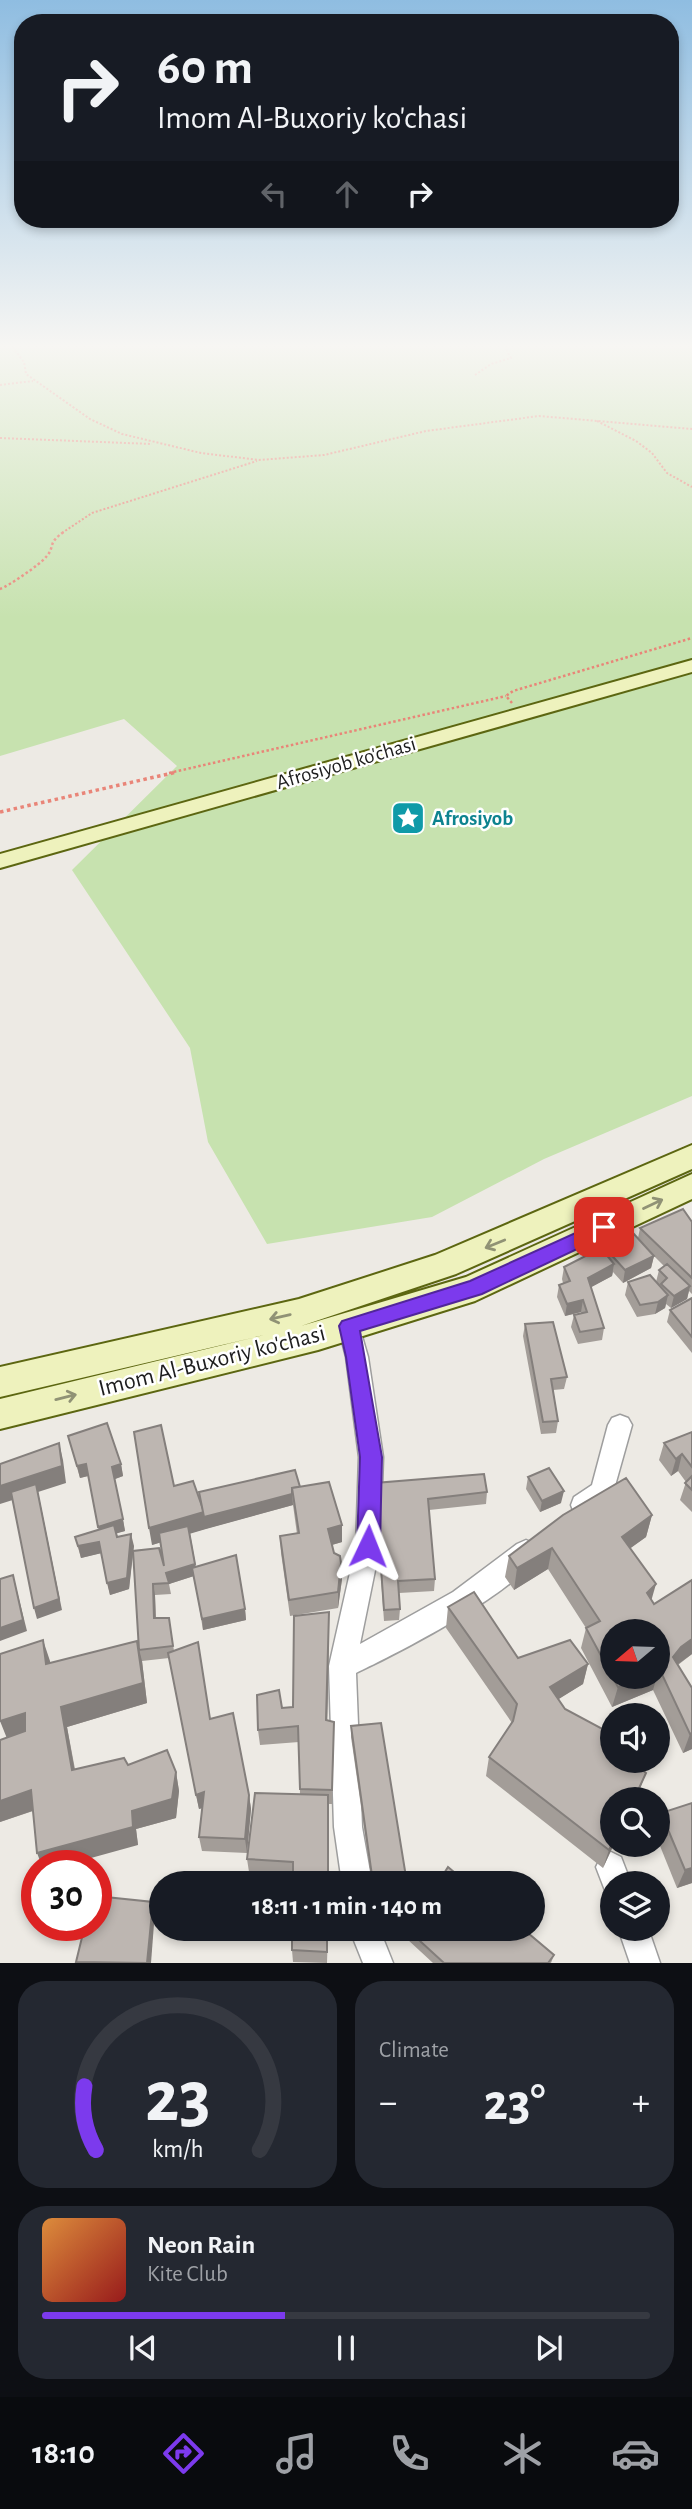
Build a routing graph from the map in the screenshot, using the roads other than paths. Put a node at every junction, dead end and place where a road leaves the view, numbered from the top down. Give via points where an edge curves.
1 (692, 666) edge
2 (0, 861) edge
3 (692, 1156) edge
4 (692, 1186) edge
5 (552, 1236) junction
6 (349, 1326) junction
7 (0, 1382) edge
8 (0, 1413) edge
9 (620, 1425) dead end
10 (563, 1519) edge
11 (542, 1538) edge
12 (342, 1666) junction
13 (355, 1871) edge
14 (370, 1941) edge
15 (637, 1941) edge
16 (378, 1963) edge
17 (645, 1963) edge

1 - 2 street, Afrosiyob ko'chasi
3 - 5 main road, Imom Al-Buxoriy ko'chasi
5 -> 4 street, Imom Al-Buxoriy ko'chasi
5 - 6 street, Imom Al-Buxoriy ko'chasi via 475,1288
5 -> 7 main road, Imom Al-Buxoriy ko'chasi via 299,1313
8 -> 6 street, Imom Al-Buxoriy ko'chasi
6 - 12 street via 371,1457 368,1546
9 - 10 street via 602,1492
11 - 12 street via 455,1605 401,1639
12 - 13 street via 348,1827
14 - 16 street
15 - 17 street

